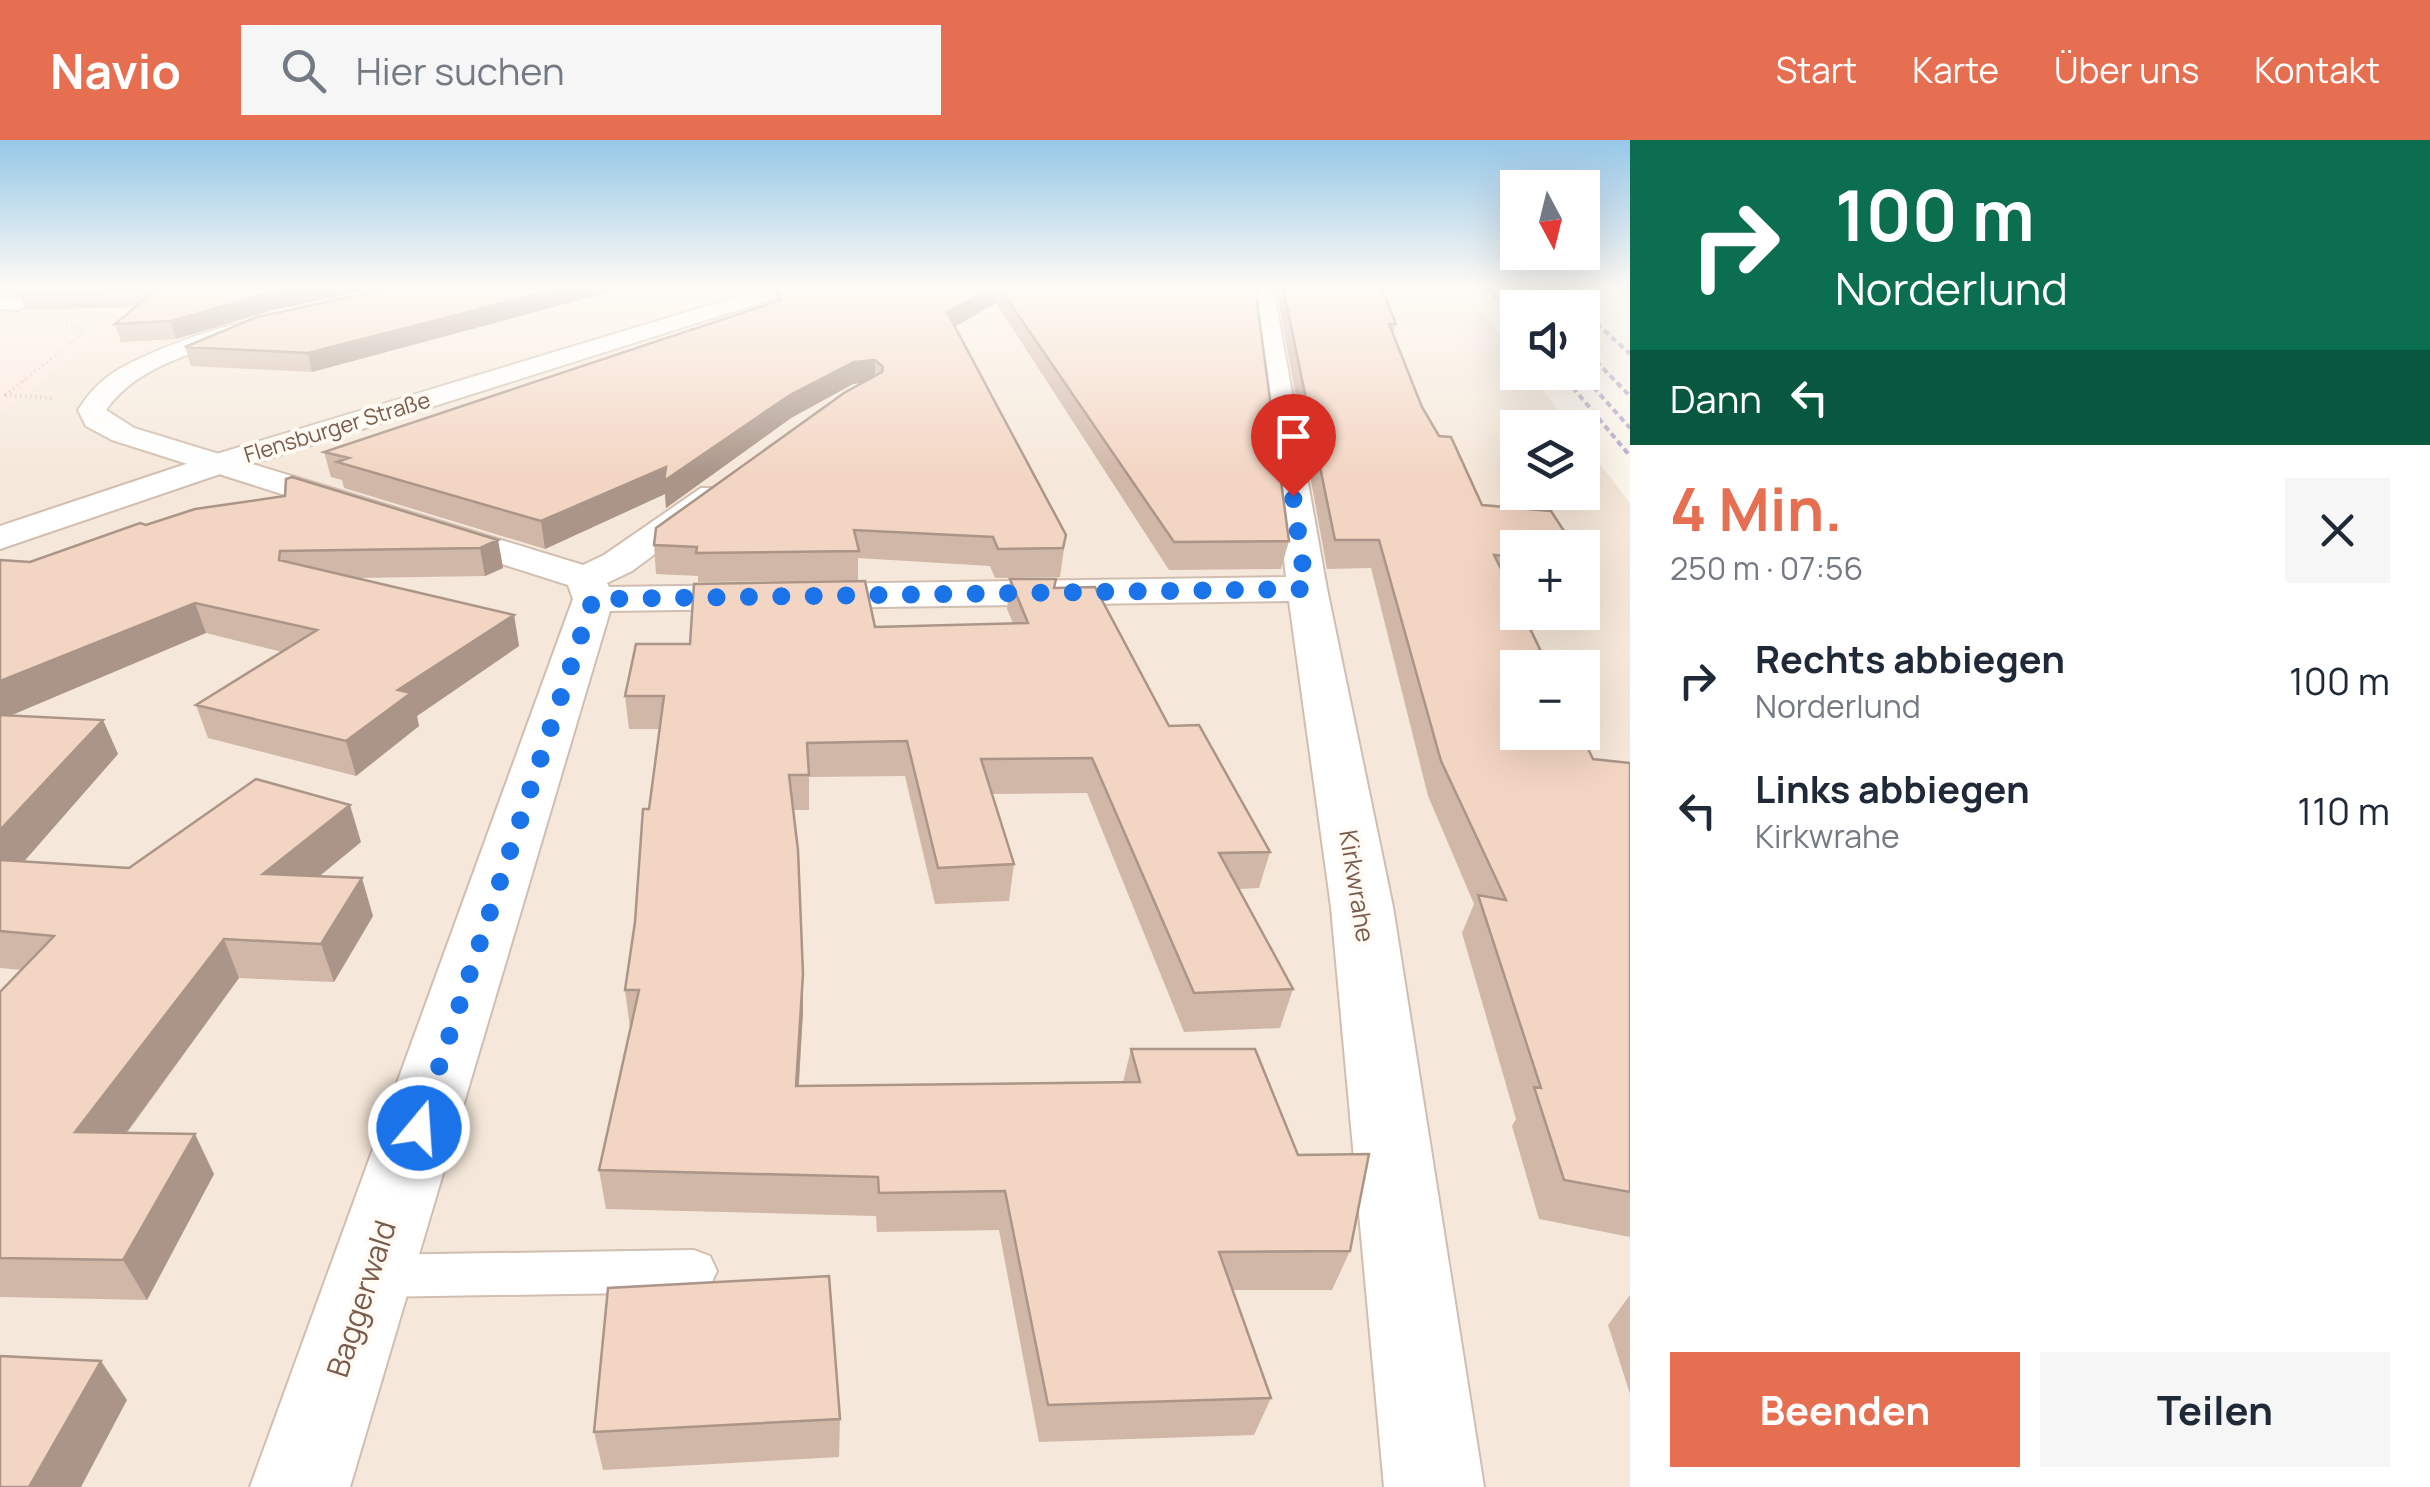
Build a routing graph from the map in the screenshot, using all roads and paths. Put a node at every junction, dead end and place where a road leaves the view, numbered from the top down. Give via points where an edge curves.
1 (62, 350) edge
2 (194, 350) edge
3 (587, 350) edge
4 (1273, 350) edge
5 (98, 398) junction
6 (220, 463) junction
7 (740, 475) edge
8 (0, 538) edge
9 (590, 588) junction
10 (1306, 589) junction
11 (694, 1271) dead end
12 (369, 1276) junction
13 (300, 1487) edge
14 (1434, 1487) edge

1 - 5 path via 6,395
2 - 5 street via 116,380
3 - 6 street, Flensburger Straße
4 - 10 street, Kirkwrahe
5 - 6 street via 96,420
6 - 8 street, Flensburger Straße
6 - 9 street
7 - 9 street
9 - 10 street
9 - 12 street, Baggerwald
10 - 14 street, Kirkwrahe via 1362,907
11 - 12 lane
12 - 13 street, Baggerwald

